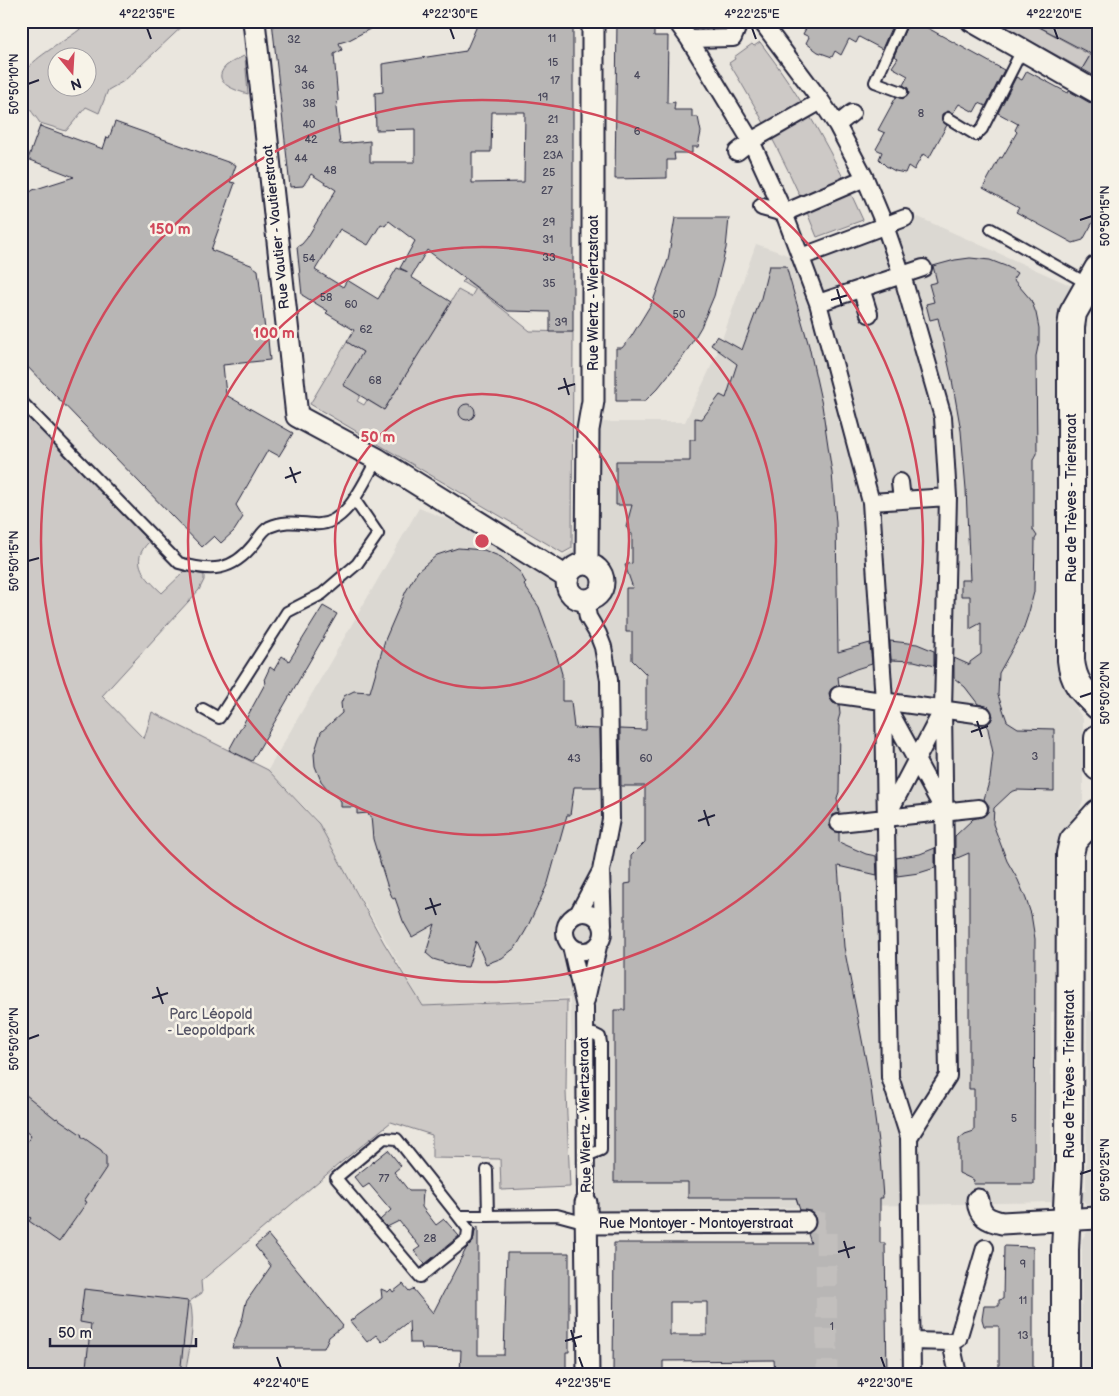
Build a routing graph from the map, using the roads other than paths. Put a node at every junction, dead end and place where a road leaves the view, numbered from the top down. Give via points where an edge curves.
1 (254, 21) edge
2 (593, 21) edge
3 (676, 21) edge
4 (740, 21) edge
5 (761, 21) edge
6 (902, 21) edge
7 (972, 21) edge
8 (689, 39) junction
9 (1022, 50) junction
10 (902, 92) dead end
11 (1098, 93) edge
12 (821, 101) junction
13 (852, 113) dead end
14 (948, 118) dead end
15 (837, 125) junction
16 (751, 141) junction
17 (737, 152) dead end
18 (865, 178) junction
19 (762, 207) dead end
20 (784, 214) junction
21 (906, 218) dead end
22 (885, 226) junction
23 (991, 229) dead end
24 (801, 257) junction
25 (923, 268) dead end
26 (902, 274) junction
27 (1095, 281) edge
28 (861, 288) junction
29 (818, 303) junction
30 (869, 314) dead end
31 (21, 401) edge
32 (377, 459) junction
33 (900, 482) dead end
34 (948, 497) junction
35 (354, 499) junction
36 (902, 500) junction
37 (871, 502) junction
38 (587, 564) junction
39 (568, 578) junction
40 (585, 600) junction
41 (839, 695) dead end
42 (884, 701) junction
43 (1098, 706) edge
44 (202, 709) dead end
45 (943, 709) junction
46 (984, 715) dead end
47 (1098, 738) edge
48 (916, 760) junction
49 (1098, 767) edge
50 (979, 808) dead end
51 (944, 812) junction
52 (1098, 813) edge
53 (886, 818) junction
54 (839, 823) dead end
55 (601, 871) junction
56 (578, 914) junction
57 (603, 925) junction
58 (571, 946) junction
59 (598, 946) junction
60 (584, 1007) junction
61 (909, 1137) junction
62 (487, 1170) dead end
63 (978, 1200) dead end
64 (587, 1213) junction
65 (458, 1216) junction
66 (488, 1216) junction
67 (1098, 1218) edge
68 (1067, 1220) junction
69 (804, 1222) tunnel mouth
70 (985, 1248) dead end
71 (912, 1341) junction
72 (951, 1342) junction
73 (588, 1375) edge
74 (912, 1375) edge
75 (958, 1375) edge
76 (1065, 1375) edge

1 - 32 street, Rue Vautier - Vautierstraat via 297,416
2 - 38 street, Rue Wiertz - Wiertzstraat via 593,392 588,430
3 - 8 street
4 - 8 street via 733,38
5 - 12 street
6 - 10 lane via 874,82
7 - 9 street
8 - 16 street
9 - 11 street
9 - 14 lane via 976,135
12 - 15 street
12 - 16 street
13 - 15 street
15 - 18 street
16 - 17 street
16 - 20 street
18 - 20 street
18 - 22 street
19 - 20 street
20 - 24 street
21 - 22 street
22 - 24 street
22 - 26 street
23 - 27 lane via 1070,276
24 - 29 street
25 - 26 street
26 - 28 street
26 - 34 street via 942,417
27 - 43 street, Rue de Trèves - Trierstraat via 1073,313 1071,327 1070,660 1077,684
28 - 29 street
28 - 30 street
29 - 37 street
31 - 35 lane via 179,564 205,569 224,567 245,554 268,527 289,521 326,524 344,513
32 - 35 lane
32 - 39 street, Rue Vautier - Vautierstraat
33 - 36 street
34 - 36 street
34 - 45 street
35 - 44 lane via 378,534 357,564 322,594 287,612 219,718
36 - 37 street
37 - 42 street
38 - 39 street via 575,568
38 - 40 street via 598,569 603,580 601,592
39 - 40 street via 568,587 573,595
40 - 55 street, Rue Wiertz - Wiertzstraat via 588,616 603,647 609,680 611,819
41 - 42 street
42 - 45 street
42 - 48 street
42 - 53 street
45 - 46 street
45 - 48 street
45 - 51 street
47 - 49 street
48 - 51 street
48 - 53 street
50 - 51 street
51 - 53 street
51 - 61 street via 948,1076
52 - 68 street, Rue de Trèves - Trierstraat via 1073,841 1070,854
53 - 54 street
53 - 61 street via 890,1077
55 - 56 street, Rue Wiertz - Wiertzstraat
55 - 57 street, Rue Wiertz - Wiertzstraat
56 - 57 street via 593,914
56 - 58 street, Rue Wiertz - Wiertzstraat via 569,920 565,931
57 - 59 street, Rue Wiertz - Wiertzstraat via 603,940
58 - 59 street via 582,952
58 - 60 street, Rue Wiertz - Wiertzstraat
59 - 60 street, Rue Wiertz - Wiertzstraat
60 - 64 street, Rue Wiertz - Wiertzstraat
61 - 71 street
62 - 66 lane
63 - 68 street via 978,1207 988,1220 1002,1223
64 - 66 lane
64 - 69 street, Rue Montoyer - Montoyerstraat
64 - 73 street
65 - 65 lane via 396,1139 384,1138 336,1178 420,1277 467,1239 468,1229
65 - 66 lane
67 - 68 street
68 - 76 street, Rue de Trèves - Trierstraat
70 - 72 street via 958,1339
71 - 72 street
71 - 74 street
72 - 75 street

